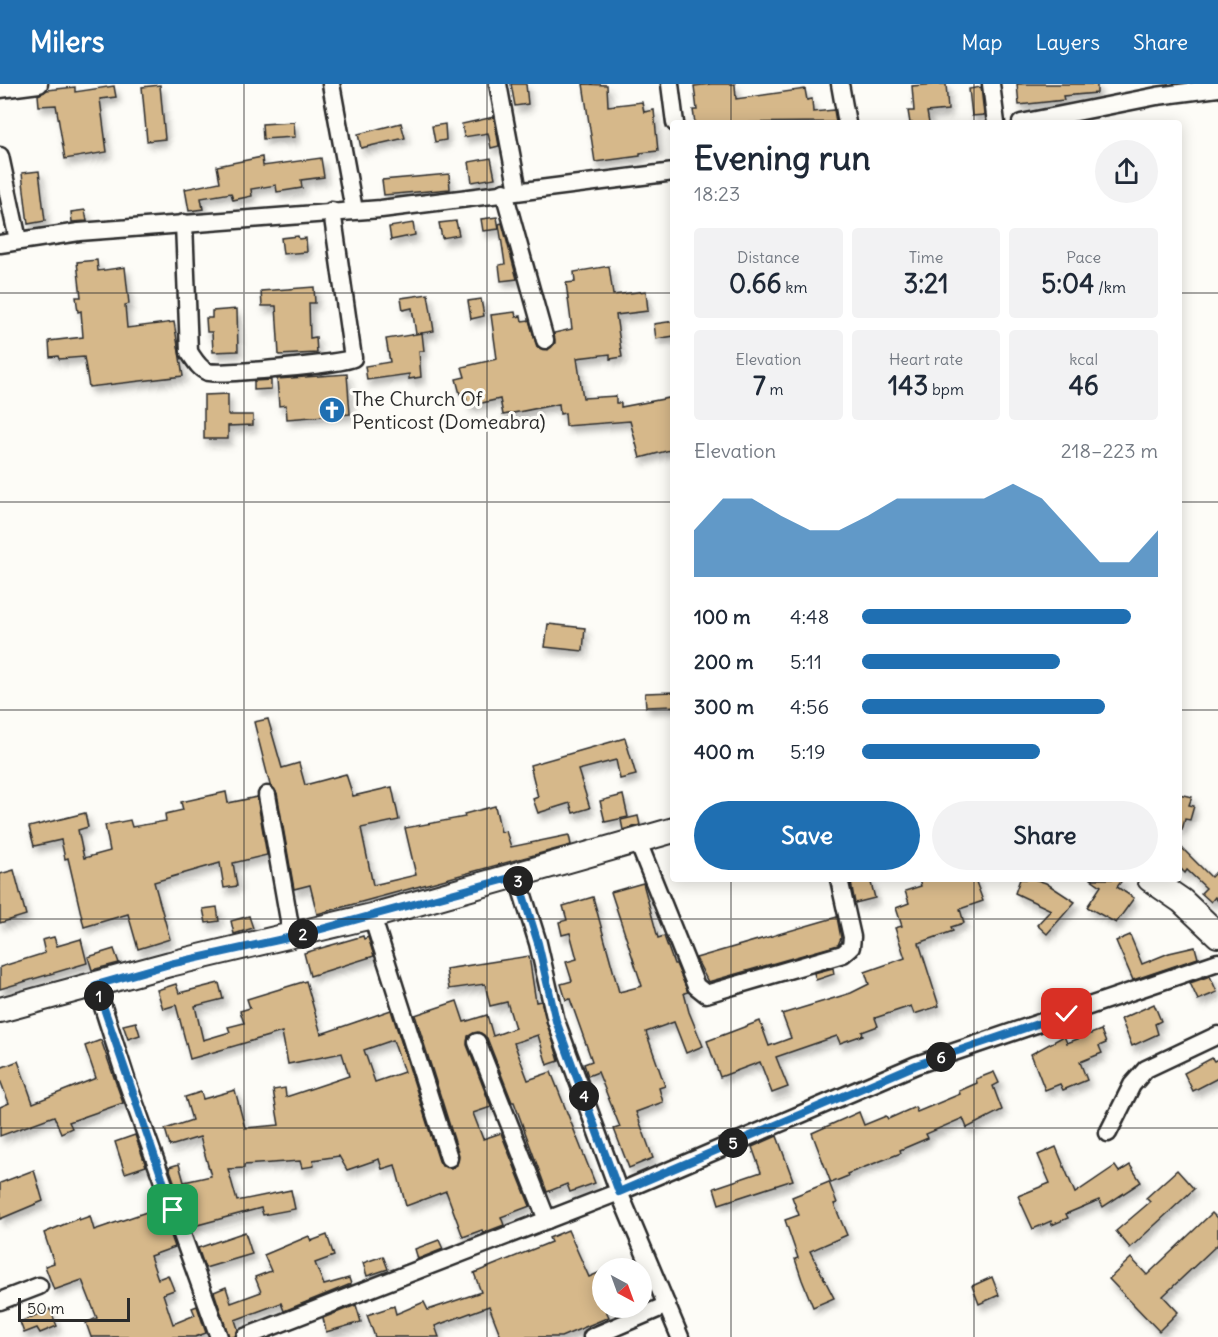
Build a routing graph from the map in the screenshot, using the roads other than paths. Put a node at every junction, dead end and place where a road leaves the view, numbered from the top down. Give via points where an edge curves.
1 (39, 84) edge
2 (331, 84) edge
3 (498, 84) edge
4 (670, 84) edge
5 (840, 84) edge
6 (991, 84) edge
7 (1218, 88) edge
8 (0, 89) edge
9 (1157, 90) edge
10 (675, 120) edge
11 (846, 120) edge
12 (996, 120) edge
13 (1033, 120) edge
14 (0, 156) edge
15 (670, 172) edge
16 (511, 191) junction
17 (354, 210) junction
18 (332, 211) junction
19 (184, 223) junction
20 (18, 240) junction
21 (0, 244) edge
22 (545, 340) dead end
23 (267, 795) dead end
24 (670, 831) edge
25 (638, 842) junction
26 (517, 876) junction
27 (840, 882) edge
28 (1154, 882) edge
29 (372, 916) junction
30 (1218, 935) edge
31 (292, 937) junction
32 (1218, 962) edge
33 (96, 985) junction
34 (0, 1010) edge
35 (1218, 1035) edge
36 (477, 1042) dead end
37 (1108, 1133) dead end
38 (449, 1158) dead end
39 (619, 1192) junction
40 (547, 1220) junction
41 (39, 1286) dead end
42 (0, 1300) edge
43 (667, 1305) junction
44 (219, 1337) edge
45 (245, 1337) edge
46 (592, 1337) edge
47 (680, 1337) edge

1 - 8 street
2 - 17 street
3 - 16 street
4 - 10 street
5 - 11 street
6 - 12 street
7 - 9 street
9 - 13 street
14 - 20 street
15 - 16 street
16 - 17 street
16 - 22 street
17 - 18 street
18 - 19 street
18 - 19 street via 353,358 261,370 208,372 189,352
19 - 20 street
20 - 21 street
23 - 31 street
24 - 25 main road
25 - 26 main road
25 - 27 street via 696,986 706,994 843,954 851,946 852,937
26 - 29 main road
26 - 39 street via 556,1021
28 - 30 main road via 1182,901
29 - 31 main road
29 - 38 street
31 - 33 main road
32 - 39 street via 916,1065
33 - 34 main road
33 - 44 street
35 - 37 street via 1146,1069 1132,1085
36 - 40 street
39 - 40 street
39 - 43 street
40 - 45 street
41 - 42 street
43 - 46 street
43 - 47 street

